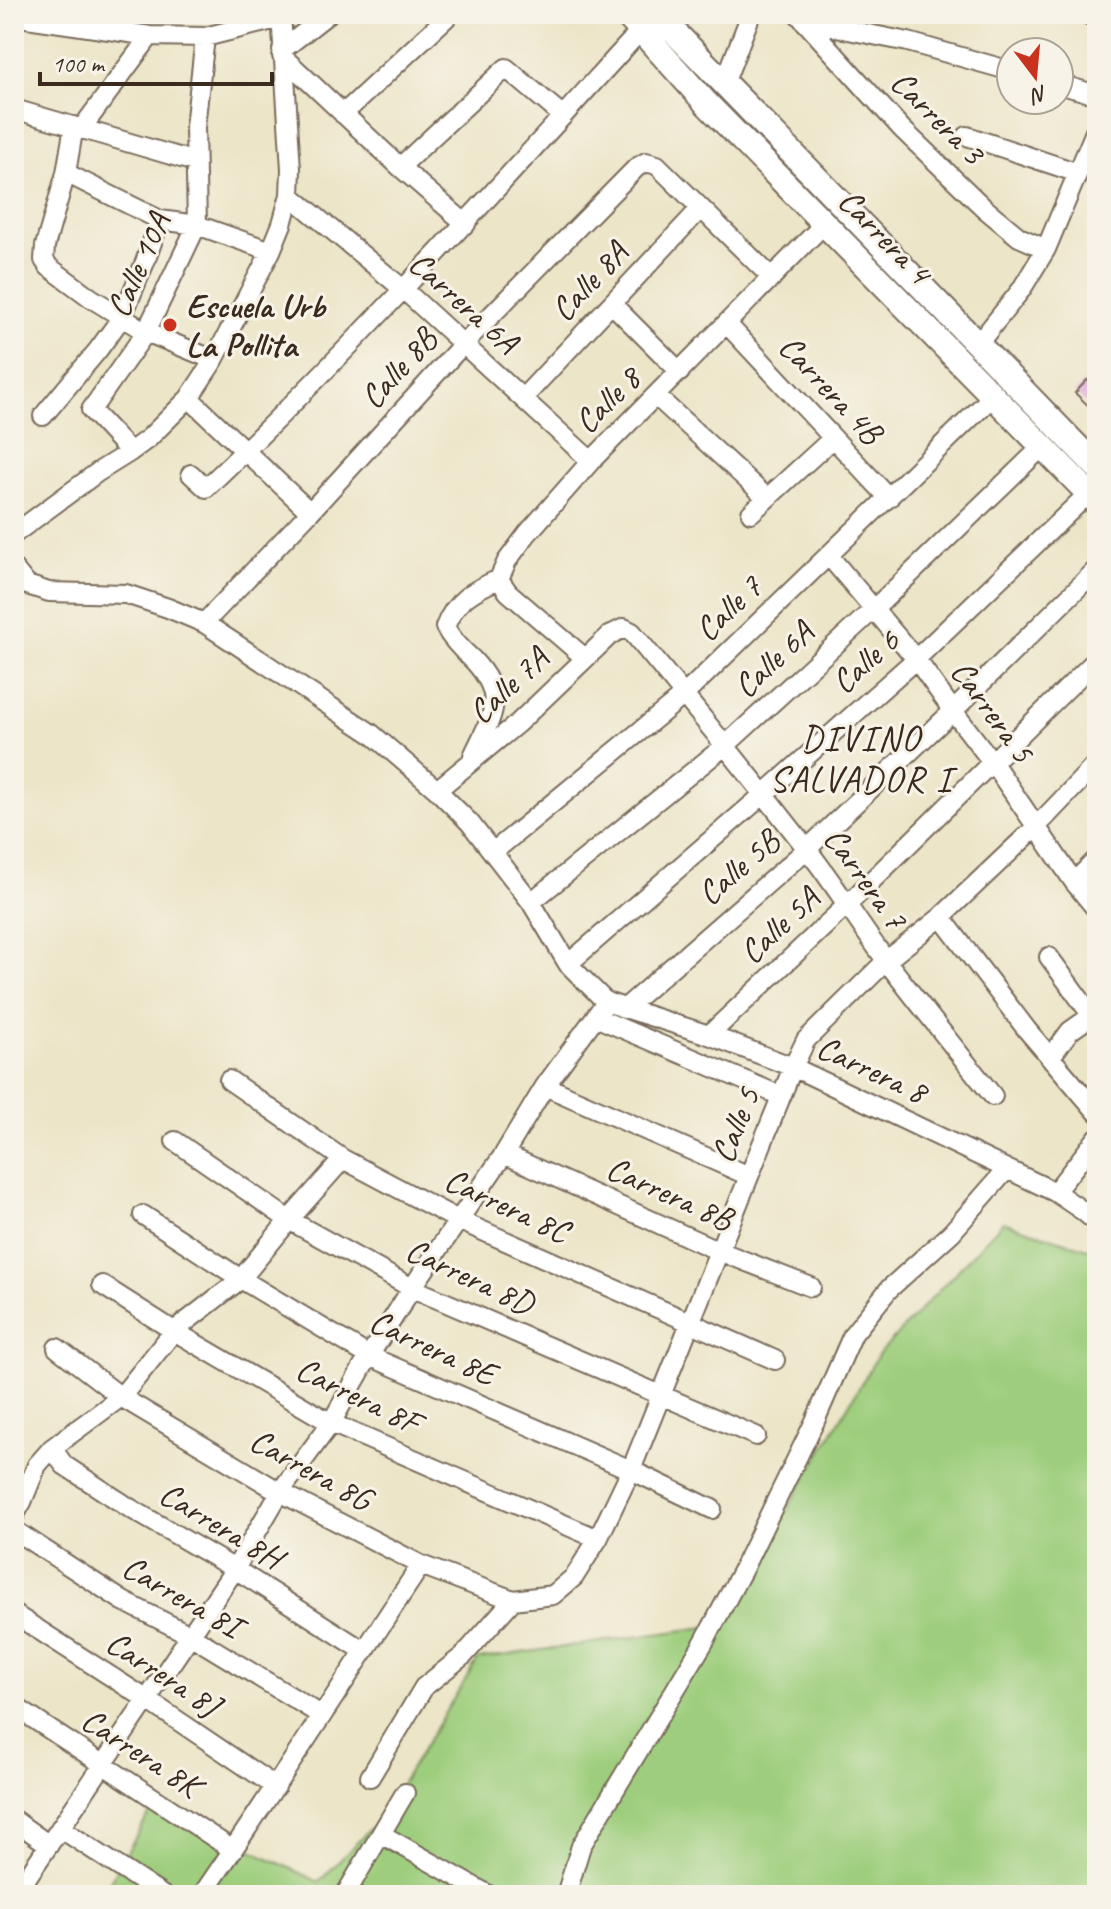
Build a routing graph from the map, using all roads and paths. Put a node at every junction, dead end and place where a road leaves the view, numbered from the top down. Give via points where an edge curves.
1 (328, 14) edge
2 (751, 14) edge
3 (1085, 14) edge
4 (281, 16) edge
5 (20, 17) dead end
6 (801, 17) edge
7 (446, 18) dead end
8 (1097, 18) edge
9 (641, 20) edge
10 (150, 36) junction
11 (205, 37) junction
12 (282, 53) junction
13 (995, 66) edge
14 (724, 84) junction
15 (1075, 89) edge
16 (1097, 95) edge
17 (14, 109) edge
18 (343, 114) junction
19 (563, 116) junction
20 (78, 127) junction
21 (1097, 127) edge
22 (967, 136) dead end
23 (195, 162) junction
24 (400, 167) junction
25 (66, 173) junction
26 (1078, 173) junction
27 (290, 195) junction
28 (701, 208) junction
29 (160, 220) junction
30 (825, 223) junction
31 (466, 224) junction
32 (197, 225) junction
33 (1046, 249) junction
34 (271, 251) junction
35 (772, 278) junction
36 (403, 289) junction
37 (612, 304) junction
38 (122, 317) junction
39 (727, 324) junction
40 (146, 332) junction
41 (464, 343) junction
42 (977, 345) junction
43 (214, 360) junction
44 (680, 372) junction
45 (656, 396) junction
46 (993, 396) junction
47 (189, 398) junction
48 (523, 398) junction
49 (43, 416) dead end
50 (832, 439) junction
51 (1043, 446) junction
52 (245, 451) junction
53 (130, 452) junction
54 (591, 461) junction
55 (1097, 467) edge
56 (191, 474) dead end
57 (767, 498) junction
58 (889, 498) junction
59 (1093, 498) edge
60 (310, 512) junction
61 (751, 513) dead end
62 (14, 534) edge
63 (829, 556) junction
64 (14, 569) edge
65 (1097, 569) edge
66 (499, 579) junction
67 (874, 609) junction
68 (204, 623) junction
69 (624, 628) joint
70 (585, 658) junction
71 (916, 659) junction
72 (1097, 659) edge
73 (684, 695) junction
74 (953, 711) junction
75 (726, 745) junction
76 (470, 763) junction
77 (993, 763) junction
78 (1097, 763) edge
79 (437, 790) junction
80 (763, 795) junction
81 (1036, 827) junction
82 (807, 849) junction
83 (493, 852) junction
84 (1097, 859) edge
85 (1074, 882) junction
86 (531, 902) junction
87 (848, 904) junction
88 (1097, 910) edge
89 (941, 917) junction
90 (1049, 957) dead end
91 (886, 961) junction
92 (568, 964) junction
93 (608, 1009) junction
94 (1095, 1014) edge
95 (709, 1035) junction
96 (1050, 1058) junction
97 (793, 1067) junction
98 (229, 1080) dead end
99 (545, 1086) junction
100 (781, 1096) junction
101 (993, 1096) dead end
102 (1097, 1112) edge
103 (1097, 1138) edge
104 (175, 1141) dead end
105 (504, 1154) junction
106 (343, 1159) junction
107 (1007, 1169) junction
108 (749, 1176) junction
109 (1055, 1192) junction
110 (1092, 1211) edge
111 (143, 1215) dead end
112 (289, 1220) junction
113 (458, 1220) junction
114 (719, 1251) junction
115 (241, 1279) junction
116 (102, 1285) dead end
117 (811, 1287) dead end
118 (412, 1288) junction
119 (691, 1322) junction
120 (174, 1331) junction
121 (57, 1348) dead end
122 (369, 1356) junction
123 (775, 1360) dead end
124 (661, 1396) junction
125 (121, 1397) junction
126 (331, 1423) junction
127 (756, 1436) dead end
128 (52, 1448) junction
129 (631, 1470) junction
130 (280, 1492) junction
131 (712, 1509) dead end
132 (14, 1516) edge
133 (14, 1530) edge
134 (598, 1539) junction
135 (421, 1565) junction
136 (235, 1569) junction
137 (553, 1595) joint
138 (513, 1600) junction
139 (14, 1614) edge
140 (190, 1635) junction
141 (364, 1651) junction
142 (146, 1699) junction
143 (14, 1706) edge
144 (321, 1715) junction
145 (103, 1765) junction
146 (370, 1777) dead end
147 (276, 1787) junction
148 (405, 1793) dead end
149 (14, 1820) edge
150 (60, 1828) junction
151 (381, 1834) junction
152 (49, 1845) junction
153 (233, 1850) junction
154 (15, 1895) edge
155 (162, 1895) edge
156 (202, 1895) edge
157 (345, 1895) edge
158 (489, 1895) edge
159 (566, 1895) edge

1 - 12 street
2 - 14 street
3 - 8 street
4 - 11 street
4 - 12 street
5 - 10 street
6 - 13 street
6 - 33 street, Carrera 3 via 902,129 984,208 1019,237
7 - 18 street
9 - 14 main road, Carrera 4
9 - 19 street
9 - 30 main road, Carrera 4 via 706,103
10 - 11 street
10 - 20 street
11 - 23 street, Calle 10A
12 - 18 street
12 - 27 street
14 - 42 main road, Carrera 4
15 - 16 street
17 - 20 street
18 - 24 street
19 - 24 street via 506,68
19 - 31 street
20 - 23 street
20 - 25 street
21 - 26 street
22 - 26 street
23 - 32 street, Calle 10A
24 - 31 street
25 - 29 street
25 - 38 street via 44,260
26 - 33 street
27 - 34 street
27 - 36 street, Carrera 6A
28 - 35 street
28 - 37 street, Calle 8A
28 - 41 street, Calle 8B via 657,165 646,162 637,167
29 - 32 street
29 - 38 street
30 - 35 street, Calle 8
30 - 46 main road, Carrera 4
31 - 36 street
32 - 34 street
32 - 40 street, Calle 10A
33 - 42 street
34 - 43 street
35 - 39 street, Calle 8
36 - 41 street, Carrera 6A
36 - 52 street
37 - 44 street
37 - 48 street, Calle 8A
38 - 40 street
38 - 49 street
39 - 44 street, Calle 8
39 - 50 street, Carrera 4B
40 - 43 street
40 - 53 street, Calle 10A via 91,410
41 - 48 street, Carrera 6A
41 - 60 street, Calle 8B
42 - 55 main road, Carrera 4
43 - 47 street
44 - 45 street, Calle 8
45 - 54 street, Calle 8
45 - 57 street
46 - 51 main road, Carrera 4
46 - 58 street, Calle 7
47 - 52 street
47 - 53 street
48 - 54 street, Carrera 6A
50 - 57 street
50 - 58 street, Carrera 4B
51 - 59 main road, Carrera 4
51 - 67 street, Calle 6A
52 - 56 street via 206,488
52 - 60 street
53 - 62 street
54 - 66 street, Calle 8 via 527,534
57 - 61 street
58 - 63 street, Calle 7
59 - 71 street, Calle 6
60 - 68 street, Calle 8B
63 - 67 street, Carrera 5
63 - 73 street, Calle 7
64 - 68 street via 27,585 49,592 126,594
65 - 74 street, Calle 5B
66 - 70 street
66 - 76 street, Calle 8 via 473,591 451,612 445,627 494,690 494,711
67 - 71 street, Carrera 5
67 - 75 street, Calle 6A
68 - 79 street via 372,734
69 - 70 street, Calle 7A
69 - 73 street, Carrera 7
70 - 76 street, Calle 7A
71 - 74 street, Carrera 5
71 - 80 street, Calle 6
72 - 77 street, Calle 5A
73 - 75 street, Carrera 7
73 - 83 street, Calle 7
74 - 77 street, Carrera 5
74 - 82 street, Calle 5B
75 - 80 street, Carrera 7
75 - 86 street, Calle 6A
76 - 79 street, Calle 7A
77 - 81 street, Carrera 5
77 - 87 street, Calle 5A
78 - 81 street, Calle 5
79 - 83 street
80 - 82 street, Carrera 7
80 - 92 street, Calle 6
81 - 85 street, Carrera 5
81 - 89 street, Calle 5
82 - 87 street, Carrera 7
82 - 93 street, Calle 5B
83 - 86 street
84 - 85 street
85 - 88 street, Carrera 5
86 - 92 street
87 - 91 street, Carrera 7
87 - 95 street, Calle 5A
89 - 91 street, Calle 5
89 - 96 street
90 - 94 street
91 - 97 street, Calle 5 via 806,1040
91 - 101 street, Carrera 7
92 - 93 street
93 - 95 street, Carrera 8
93 - 99 street, Calle 5B
93 - 100 street
94 - 96 street via 1070,1031
95 - 97 street, Carrera 8
96 - 102 street
97 - 100 street, Calle 5
97 - 107 street, Carrera 8
98 - 106 street, Carrera 8C
99 - 105 street, Calle 5B
99 - 108 street
100 - 108 street, Calle 5
103 - 109 street
104 - 112 street, Carrera 8D
105 - 113 street, Calle 5B
105 - 114 street, Carrera 8B
106 - 112 street
106 - 113 street, Carrera 8C
107 - 109 street, Carrera 8
107 - 159 street via 952,1232 889,1289 853,1334 743,1569 581,1846
108 - 114 street, Calle 5
109 - 110 street, Carrera 8
111 - 115 street, Carrera 8E
112 - 115 street
112 - 118 street, Carrera 8D
113 - 118 street, Calle 5B
113 - 119 street, Carrera 8C
114 - 117 street, Carrera 8B
114 - 119 street, Calle 5
115 - 120 street
115 - 122 street, Carrera 8E
116 - 120 street, Carrera 8F
118 - 122 street, Calle 5B
118 - 124 street, Carrera 8D
119 - 123 street, Carrera 8C
119 - 124 street, Calle 5
120 - 125 street
120 - 126 street, Carrera 8F
121 - 125 street, Carrera 8G
122 - 126 street, Calle 5B
122 - 129 street, Carrera 8E
124 - 127 street, Carrera 8D
124 - 129 street, Calle 5
125 - 128 street
125 - 130 street, Carrera 8G
126 - 130 street, Calle 5B
126 - 134 street, Carrera 8F
128 - 132 street via 37,1465
128 - 136 street, Carrera 8H via 64,1465 89,1482
129 - 131 street, Carrera 8E
129 - 134 street, Calle 5
130 - 135 street, Carrera 8G
130 - 136 street, Calle 5B
133 - 140 street, Carrera 8I via 123,1601
134 - 137 street, Calle 5 via 574,1577
135 - 138 street, Carrera 8G
135 - 141 street
136 - 140 street, Calle 5B
136 - 141 street, Carrera 8H
137 - 138 street, Carrera 8G
138 - 146 street via 464,1655 424,1687
139 - 142 street, Carrera 8J
140 - 142 street, Calle 5B
140 - 144 street, Carrera 8I
141 - 144 street
142 - 145 street, Calle 5B
142 - 147 street, Carrera 8J
143 - 145 street, Carrera 8K
144 - 147 street
145 - 150 street, Calle 5B
145 - 153 street, Carrera 8K
147 - 153 street
148 - 151 street
149 - 152 street
150 - 152 street, Calle 5B
150 - 155 street
151 - 157 street
151 - 158 street
152 - 154 street, Calle 5B
153 - 156 street

